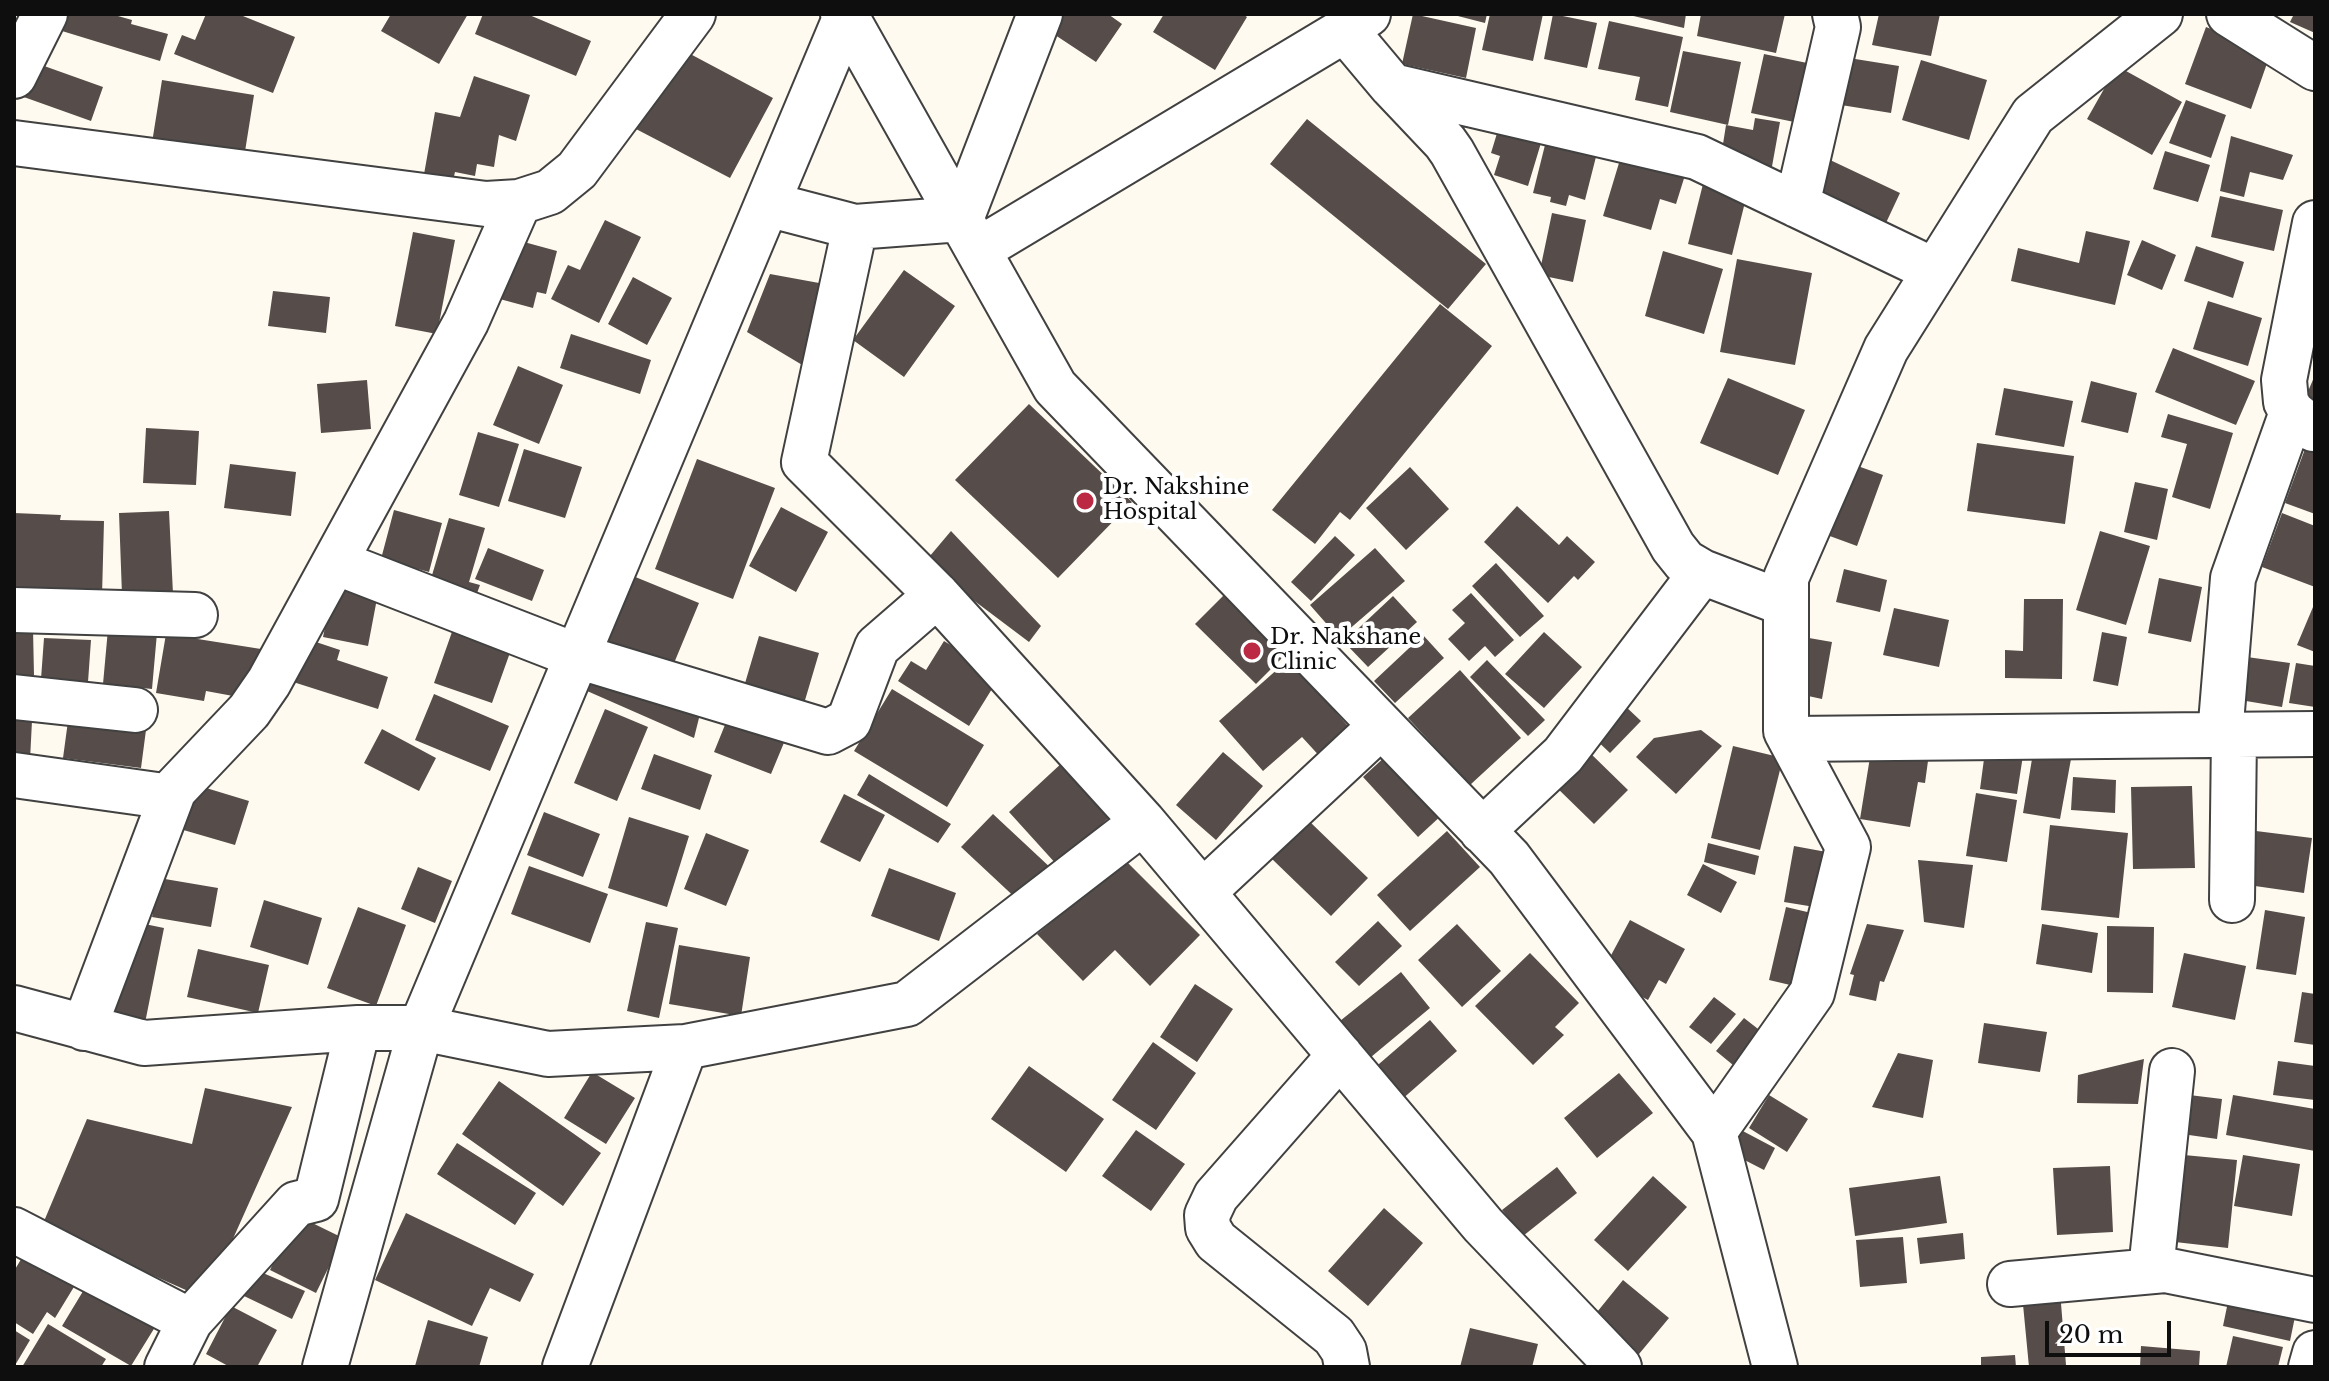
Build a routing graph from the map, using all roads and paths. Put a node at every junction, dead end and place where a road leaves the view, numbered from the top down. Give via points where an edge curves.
1 (45, 14) edge
2 (693, 14) edge
3 (1040, 14) edge
4 (1835, 14) edge
5 (2160, 14) edge
6 (2229, 14) edge
7 (845, 15) edge
8 (1356, 22) edge
9 (2315, 68) edge
10 (14, 76) edge
11 (1392, 86) junction
12 (14, 143) edge
13 (519, 202) junction
14 (767, 204) junction
15 (1797, 205) junction
16 (2315, 223) edge
17 (855, 227) junction
18 (969, 235) junction
19 (1935, 271) junction
20 (2303, 421) edge
21 (335, 562) junction
22 (1702, 572) junction
23 (937, 595) junction
24 (1786, 604) junction
25 (14, 610) edge
26 (195, 615) dead end
27 (577, 656) junction
28 (14, 697) edge
29 (135, 710) dead end
30 (1381, 726) junction
31 (2315, 734) edge
32 (2227, 735) junction
33 (1791, 739) junction
34 (14, 775) edge
35 (171, 797) junction
36 (1143, 822) junction
37 (1482, 831) junction
38 (1203, 892) junction
39 (2232, 900) dead end
40 (14, 1008) edge
41 (84, 1028) junction
42 (358, 1028) junction
43 (421, 1028) junction
44 (685, 1047) junction
45 (1340, 1055) junction
46 (2172, 1071) dead end
47 (1714, 1132) junction
48 (14, 1230) edge
49 (2151, 1270) junction
50 (2010, 1284) dead end
51 (2315, 1300) edge
52 (190, 1321) junction
53 (2315, 1353) edge
54 (167, 1367) edge
55 (325, 1367) edge
56 (565, 1367) edge
57 (1347, 1367) edge
58 (1619, 1367) edge
59 (1775, 1367) edge
60 (2311, 1367) edge

1 - 10 street
2 - 13 street via 577,170 550,192
3 - 18 street
4 - 15 street via 1838,27
5 - 19 street via 2033,115
6 - 9 street
7 - 14 street
7 - 18 street
8 - 11 street
8 - 18 street
11 - 15 street via 1697,157
11 - 22 street via 1452,152 1673,547
12 - 13 street via 486,204
13 - 21 street via 466,322
14 - 17 street
14 - 27 street
15 - 19 street
16 - 20 street via 2284,380 2286,402
17 - 18 street
17 - 23 street via 804,462
18 - 30 street via 1055,387
19 - 24 street via 1886,349 1786,578
20 - 32 street via 2233,578
21 - 27 street
21 - 35 street via 260,698
22 - 24 street
22 - 37 street via 1563,755
23 - 27 street via 877,647 849,721 828,732
23 - 36 street
24 - 33 street via 1786,731
25 - 26 street
27 - 43 street
28 - 29 street
30 - 37 street
30 - 38 street
31 - 32 street
32 - 33 street
32 - 39 street
33 - 47 street via 1848,847 1812,993
34 - 35 street
35 - 41 street
36 - 38 street
36 - 44 street via 907,1004
37 - 47 street via 1509,858
38 - 45 street
40 - 41 street
41 - 42 street via 144,1043
42 - 43 street
42 - 52 street via 316,1199 296,1204
43 - 44 street via 548,1054
43 - 55 street
44 - 56 street
45 - 57 street via 1216,1196 1207,1215 1216,1241 1334,1336
45 - 58 street via 1483,1225
46 - 49 street
47 - 59 street
48 - 52 street
49 - 50 street
49 - 51 street
52 - 54 street
53 - 60 street

